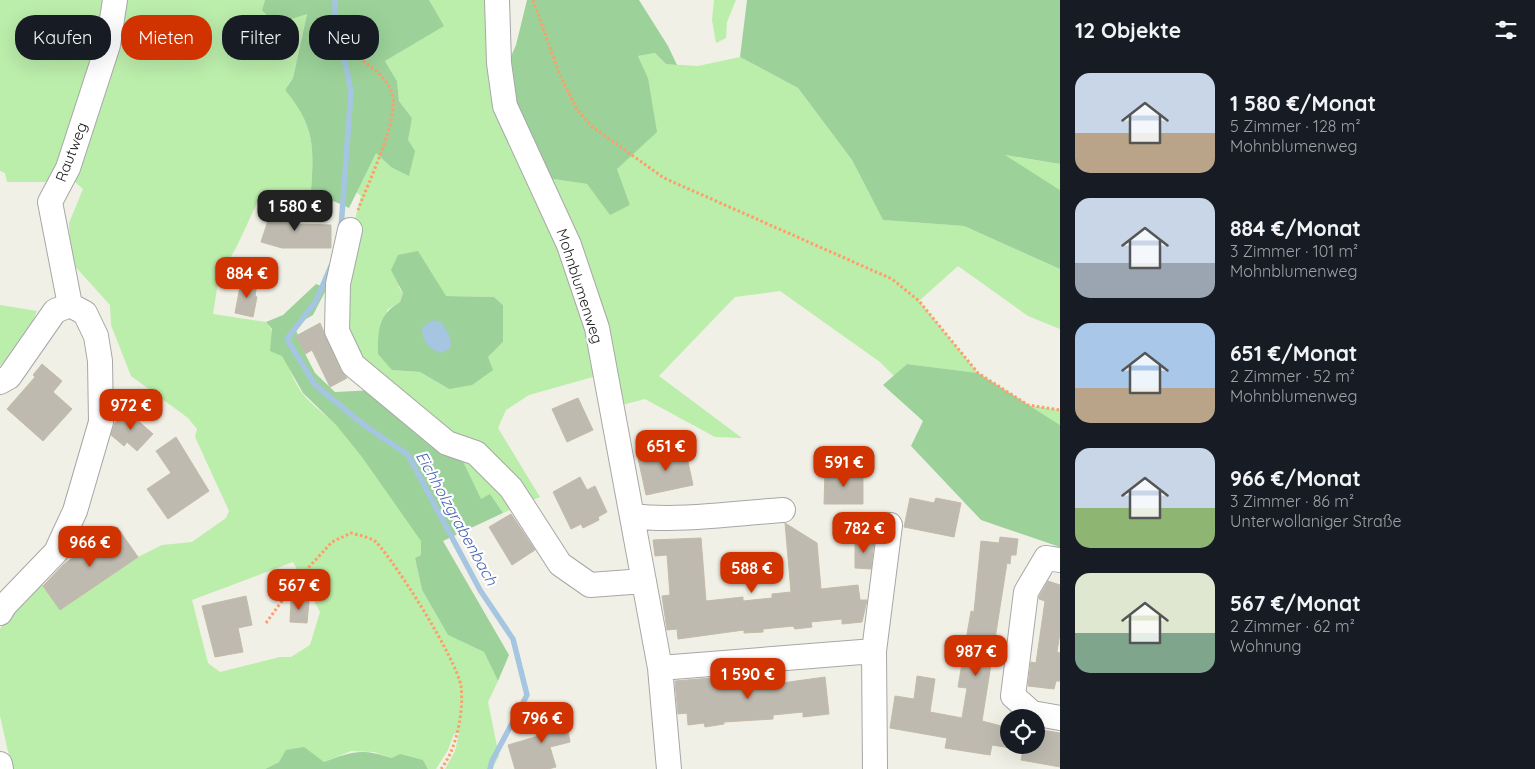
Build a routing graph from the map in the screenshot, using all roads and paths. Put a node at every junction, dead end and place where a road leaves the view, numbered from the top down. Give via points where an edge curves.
1 (115, 0) edge
2 (497, 0) edge
3 (534, 0) edge
4 (362, 60) edge
5 (350, 230) joint
6 (70, 305) junction
7 (0, 382) edge
8 (1060, 410) edge
9 (783, 510) dead end
10 (632, 516) junction
11 (890, 525) dead end
12 (1060, 560) edge
13 (644, 581) junction
14 (0, 614) edge
15 (266, 623) dead end
16 (874, 651) junction
17 (660, 668) junction
18 (1060, 718) edge
19 (0, 764) edge
20 (1, 769) edge
21 (441, 769) edge
22 (669, 769) edge
23 (876, 769) edge

1 - 6 street, Rautweg via 108,46 68,168 50,202
2 - 10 street, Mohnblumenweg via 499,63 505,106 570,245 597,328
3 - 8 path via 559,73 576,108 591,126 664,178 892,279 919,301 978,373 1028,404
4 - 5 path via 381,74 392,94 393,118
5 - 13 street via 338,284 337,331 353,365 447,443 476,453 511,488 560,564 590,586
6 - 7 street via 55,311 9,377
6 - 14 street via 85,313 96,336 100,361 101,422 75,511 56,552
9 - 10 street via 684,517
10 - 13 street, Mohnblumenweg
11 - 16 street
12 - 18 street via 1046,558 1026,592 1013,696 1032,712
13 - 17 street, Mohnblumenweg
15 - 21 path via 297,580 332,542 351,533 374,540 395,567 449,656 460,685 462,718
16 - 17 street
16 - 23 street
17 - 22 street, Mohnblumenweg
19 - 20 street

